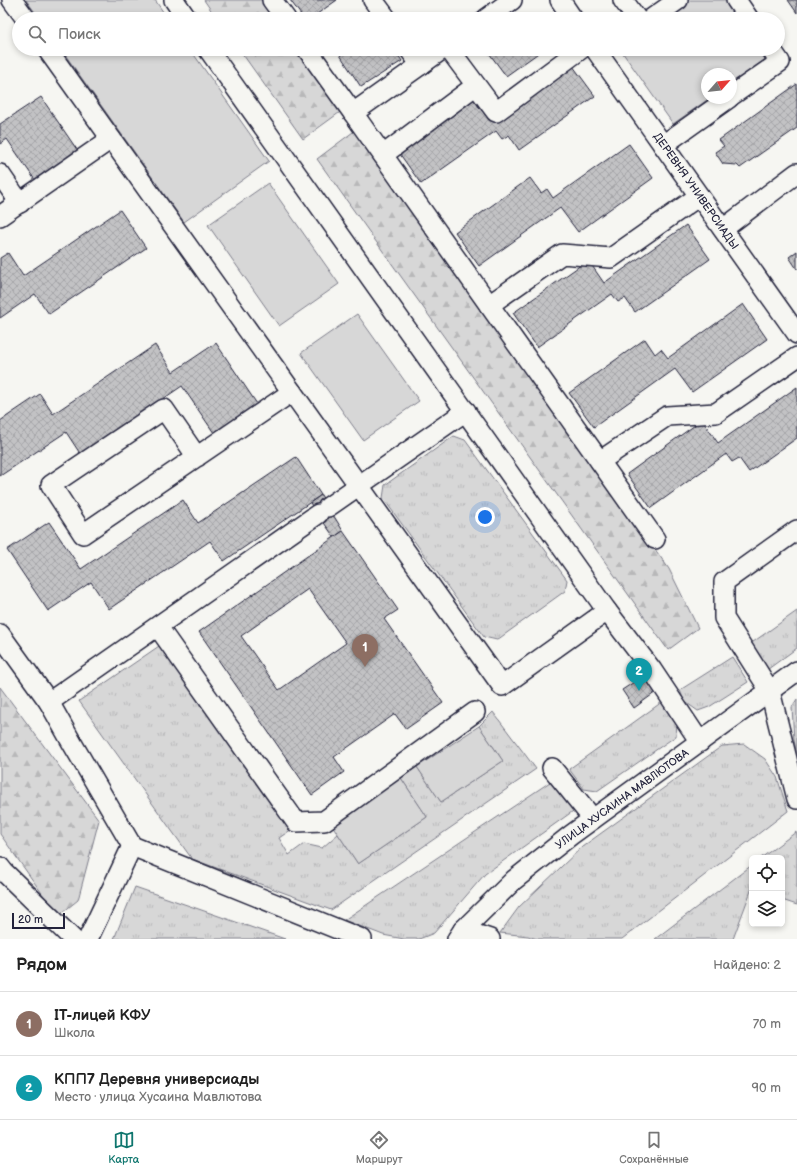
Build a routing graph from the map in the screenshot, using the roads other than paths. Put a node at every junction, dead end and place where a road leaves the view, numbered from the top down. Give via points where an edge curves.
1 (12, 0) edge
2 (174, 0) edge
3 (272, 0) edge
4 (373, 0) edge
5 (512, 0) edge
6 (560, 0) edge
7 (623, 0) edge
8 (678, 0) edge
9 (736, 0) edge
10 (21, 12) edge
11 (182, 12) edge
12 (281, 12) edge
13 (382, 12) edge
14 (496, 12) edge
15 (568, 12) edge
16 (631, 12) edge
17 (661, 12) edge
18 (744, 12) edge
19 (52, 56) edge
20 (213, 56) edge
21 (312, 56) edge
22 (414, 56) edge
23 (433, 56) edge
24 (453, 56) edge
25 (572, 56) edge
26 (600, 56) edge
27 (775, 56) edge
28 (420, 65) junction
29 (476, 86) junction
30 (737, 92) edge
31 (720, 104) edge
32 (353, 113) junction
33 (111, 139) junction
34 (663, 145) junction
35 (383, 155) junction
36 (797, 173) edge
37 (0, 174) edge
38 (699, 196) junction
39 (20, 203) junction
40 (0, 216) edge
41 (723, 229) junction
42 (489, 305) junction
43 (797, 334) edge
44 (797, 357) edge
45 (292, 392) junction
46 (466, 411) junction
47 (197, 457) junction
48 (600, 461) junction
49 (359, 486) junction
50 (797, 530) edge
51 (656, 539) dead end
52 (606, 611) junction
53 (158, 627) junction
54 (0, 634) edge
55 (797, 670) edge
56 (770, 691) junction
57 (49, 702) junction
58 (475, 712) dead end
59 (700, 742) junction
60 (552, 768) dead end
61 (797, 798) edge
62 (593, 819) junction
63 (132, 846) junction
64 (0, 867) edge
65 (460, 935) edge
66 (73, 939) edge
67 (88, 939) edge
68 (362, 939) edge
69 (490, 939) edge

1 - 10 street
2 - 11 street
3 - 12 street
4 - 13 street
5 - 14 street
6 - 15 street
7 - 16 street
8 - 17 street
9 - 18 street
19 - 33 street
20 - 46 street
21 - 32 street
22 - 28 street
23 - 28 street
24 - 29 street
25 - 29 street via 496,112
26 - 34 street, ДЕРЕВНЯ УНИВЕРСИАДЫ
27 - 30 street via 780,62
28 - 32 street
29 - 35 street
31 - 34 street
32 - 35 street
33 - 39 street
33 - 45 street
34 - 38 street, ДЕРЕВНЯ УНИВЕРСИАДЫ
35 - 42 street
36 - 41 street
37 - 39 street
38 - 41 street, ДЕРЕВНЯ УНИВЕРСИАДЫ
38 - 42 street via 611,258 562,254
39 - 40 street
41 - 43 street, ДЕРЕВНЯ УНИВЕРСИАДЫ
42 - 48 street
44 - 48 street via 716,413 667,416
45 - 47 street
45 - 49 street
46 - 49 street
46 - 52 street
47 - 47 street via 83,534 51,485 164,408
48 - 51 street
49 - 52 street via 502,686
49 - 53 street
50 - 56 street via 724,582 724,618
52 - 59 street via 652,670
53 - 57 street
53 - 58 street via 296,822 324,821
54 - 57 street
55 - 56 street, УЛИЦА ХУСАИНА МАВЛЮТОВА
56 - 59 street, УЛИЦА ХУСАИНА МАВЛЮТОВА
56 - 61 street
57 - 63 street
59 - 62 street, УЛИЦА ХУСАИНА МАВЛЮТОВА
60 - 62 street
62 - 65 street, УЛИЦА ХУСАИНА МАВЛЮТОВА via 514,880
63 - 67 street
63 - 68 street
64 - 66 street
65 - 69 street

